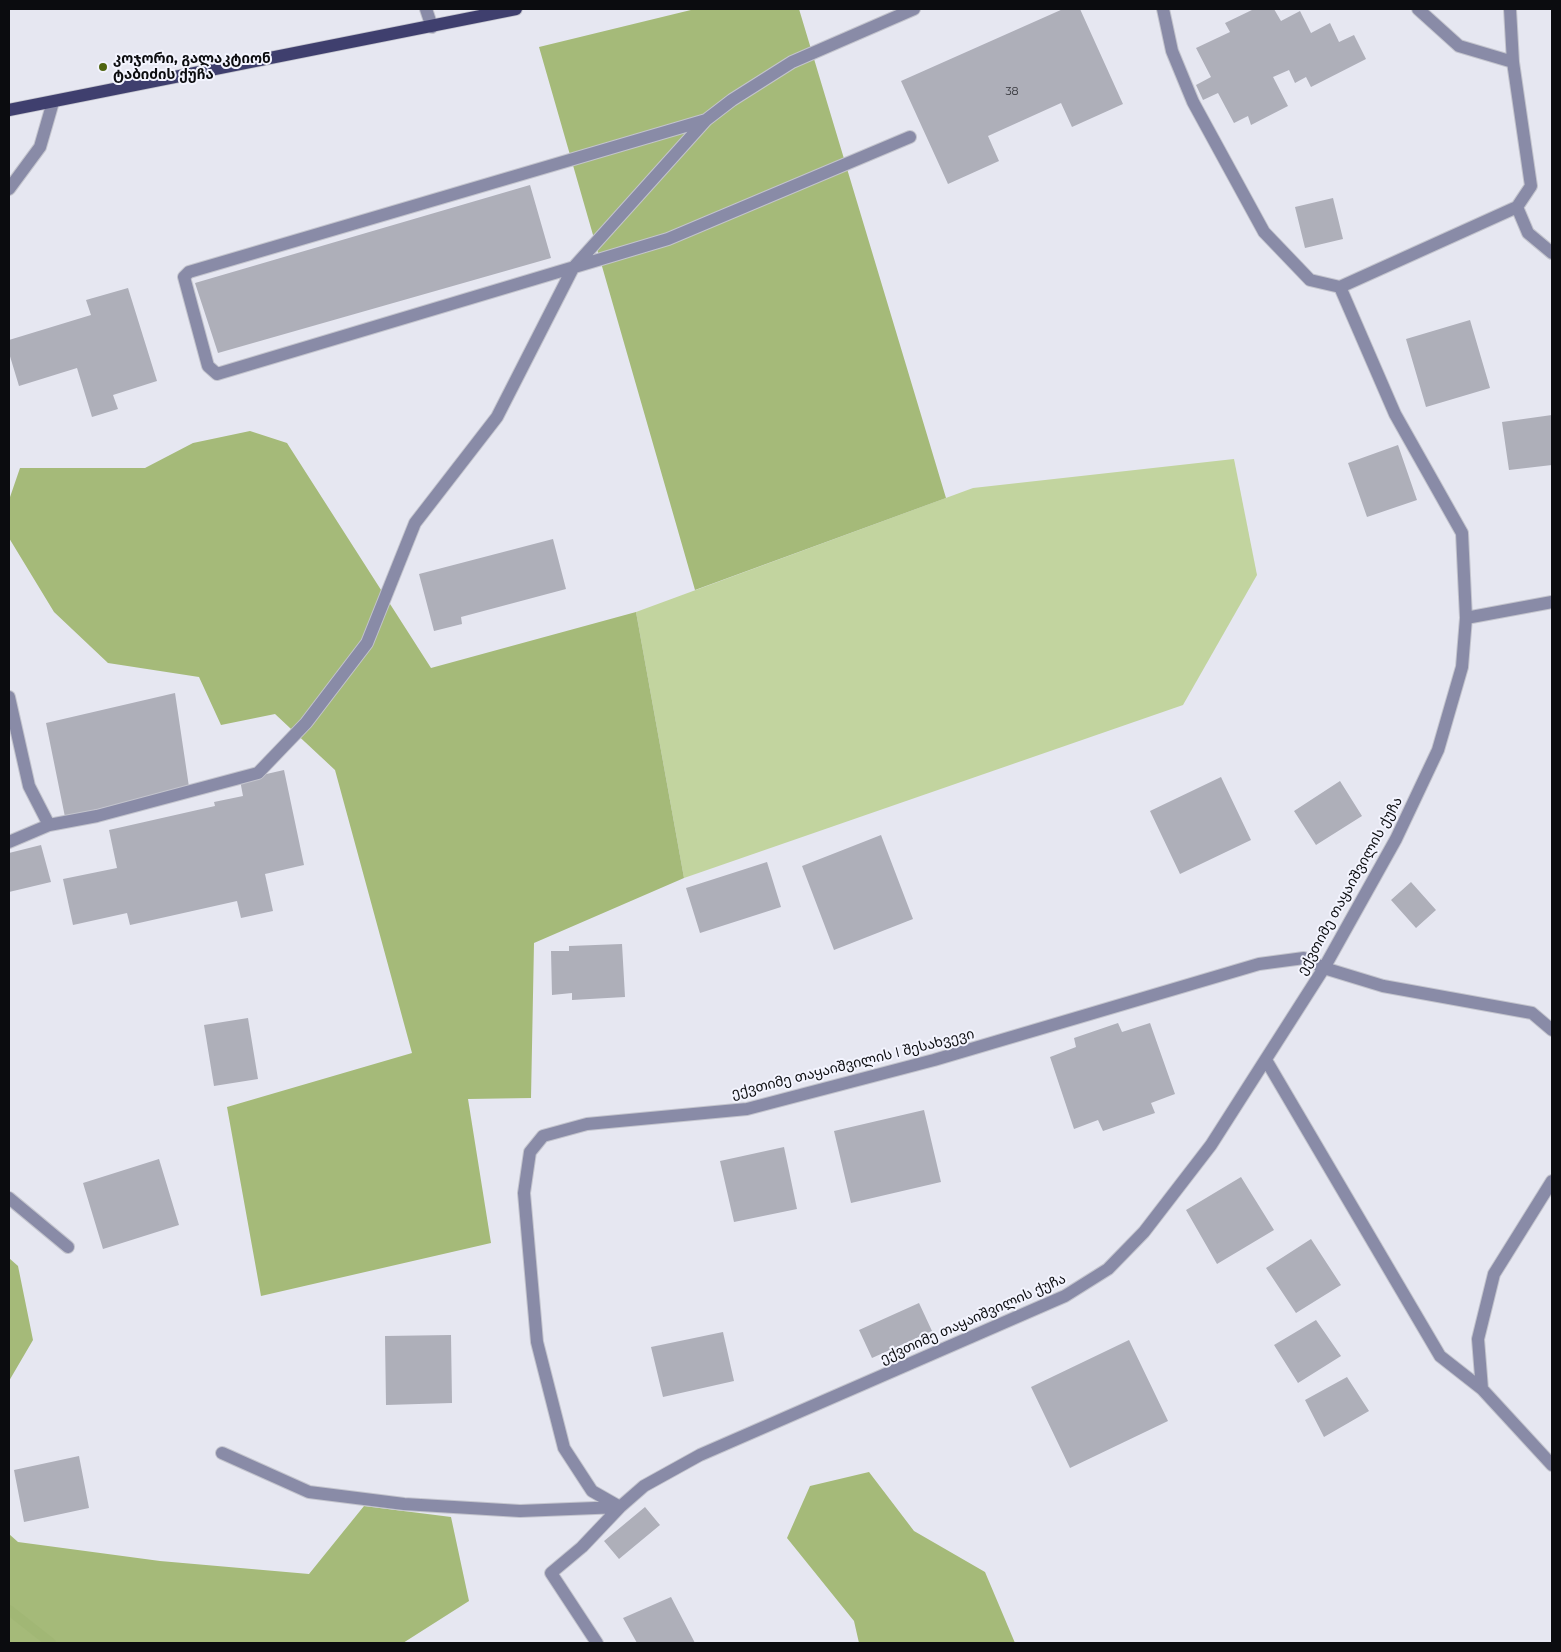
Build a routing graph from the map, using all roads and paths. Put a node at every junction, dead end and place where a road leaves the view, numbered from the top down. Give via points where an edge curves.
1 (426, 9) edge
2 (516, 9) edge
3 (914, 9) edge
4 (1163, 9) edge
5 (1418, 9) edge
6 (1510, 9) edge
7 (432, 27) junction
8 (1513, 62) junction
9 (53, 102) junction
10 (9, 110) edge
11 (706, 120) junction
12 (910, 137) dead end
13 (9, 189) edge
14 (1517, 207) junction
15 (1552, 253) edge
16 (573, 268) junction
17 (1340, 287) junction
18 (1552, 602) edge
19 (1466, 618) junction
20 (9, 697) edge
21 (49, 825) junction
22 (9, 842) edge
23 (1324, 968) junction
24 (1552, 1030) edge
25 (1266, 1060) junction
26 (1552, 1181) edge
27 (9, 1198) edge
28 (68, 1247) dead end
29 (1482, 1389) junction
30 (222, 1454) dead end
31 (1552, 1465) edge
32 (620, 1507) junction
33 (597, 1643) edge

1 - 7 street
2 - 7 main road
3 - 11 street via 792,62
4 - 17 street via 1172,51 1193,102 1264,232 1310,280
5 - 8 street via 1459,46
6 - 8 street
7 - 9 main road
8 - 14 street via 1531,186
9 - 10 main road
9 - 13 street via 40,147
11 - 16 street
11 - 16 street via 190,272 184,277 208,366 216,374
12 - 16 street via 668,239
14 - 15 street via 1528,234
14 - 17 street
16 - 21 street via 497,417 415,523 367,643 306,723 258,773 97,816
17 - 19 street, ექვთიმე თაყაიშვილის ქუჩა via 1395,414 1462,533
18 - 19 street
19 - 23 street, ექვთიმე თაყაიშვილის ქუჩა via 1462,667 1438,750 1396,839
20 - 21 street via 29,786
21 - 22 street
23 - 24 street, ექვთიმე თაყაიშვილის I შესახვევი via 1383,986 1532,1013
23 - 25 street, ექვთიმე თაყაიშვილის ქუჩა
23 - 32 street, ექვთიმე თაყაიშვილის I შესახვევი via 1304,958 1259,964 943,1057 747,1109 587,1124 543,1136 530,1152 524,1193 538,1342 564,1448 592,1491
25 - 29 street via 1440,1356
25 - 32 street, ექვთიმე თაყაიშვილის ქუჩა via 1211,1145 1144,1232 1108,1269 1065,1296 700,1455 644,1486
26 - 29 street via 1494,1274 1478,1339
27 - 28 street
29 - 31 street
30 - 32 street via 309,1492 404,1504 520,1511
32 - 33 street, ექვთიმე თაყაიშვილის ქუჩა via 582,1547 551,1573

